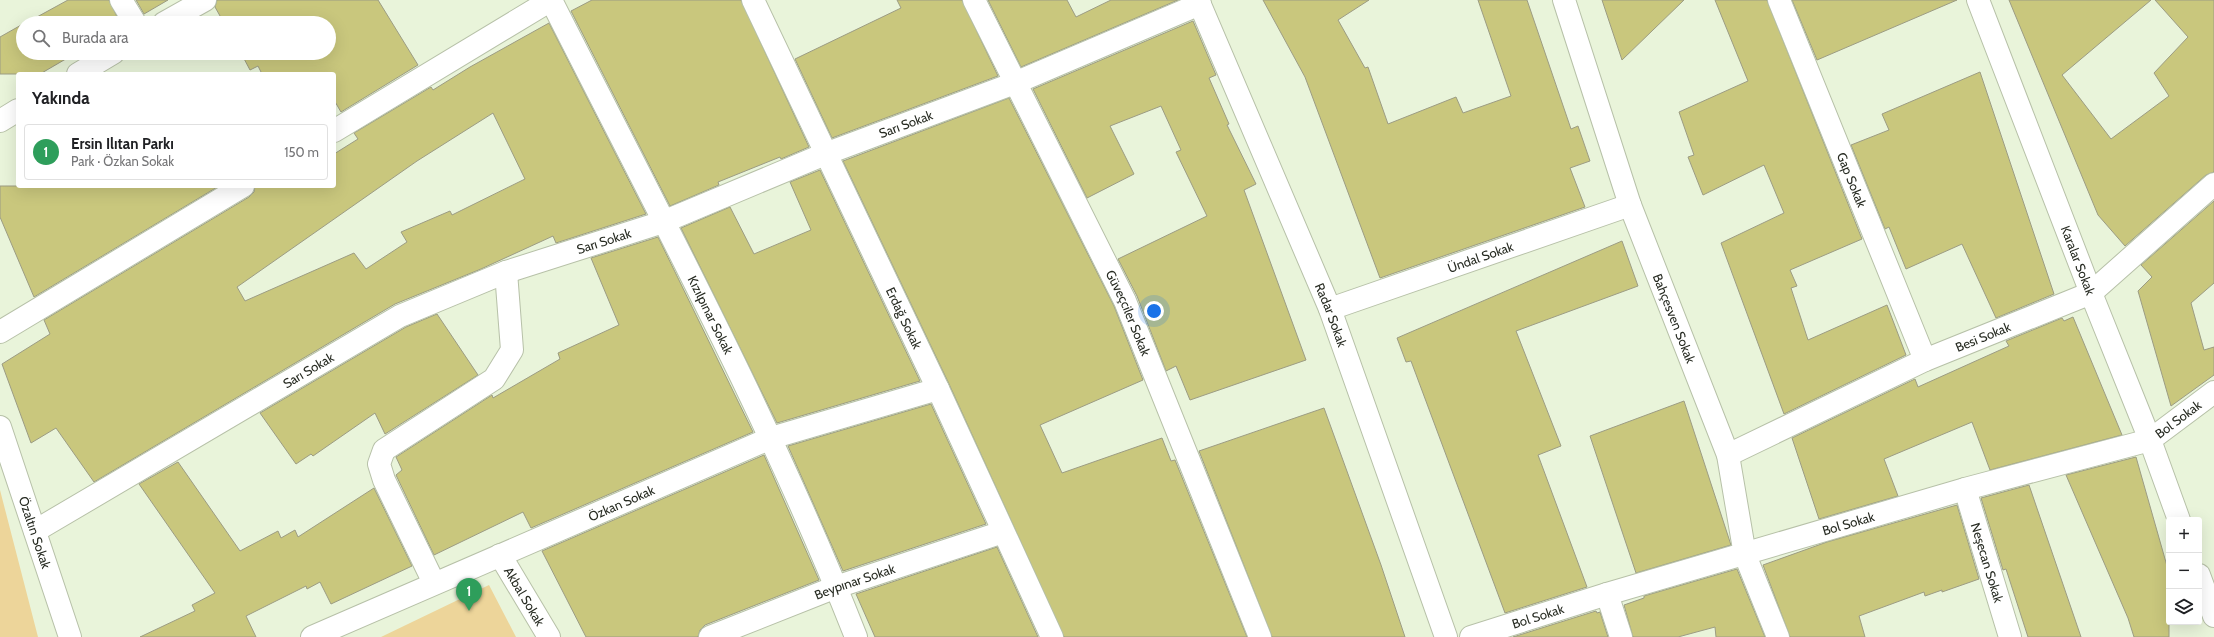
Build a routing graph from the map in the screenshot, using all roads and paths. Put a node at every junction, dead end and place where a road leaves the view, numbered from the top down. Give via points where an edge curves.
1 (121, 0) edge
2 (205, 0) edge
3 (551, 0) edge
4 (753, 0) edge
5 (974, 0) edge
6 (1564, 0) edge
7 (1779, 0) edge
8 (1978, 0) edge
9 (1199, 2) edge
10 (131, 16) edge
11 (176, 16) edge
12 (101, 60) edge
13 (81, 72) edge
14 (1015, 83) junction
15 (16, 111) edge
16 (0, 121) edge
17 (336, 130) edge
18 (825, 154) junction
19 (2214, 184) edge
20 (239, 188) edge
21 (1630, 205) junction
22 (663, 222) junction
23 (506, 272) junction
24 (2091, 293) junction
25 (1330, 308) junction
26 (0, 332) edge
27 (1925, 360) junction
28 (938, 389) junction
29 (2214, 392) edge
30 (0, 427) edge
31 (771, 438) junction
32 (2150, 440) junction
33 (1728, 455) junction
34 (1965, 489) junction
35 (2178, 517) edge
36 (35, 531) junction
37 (1003, 532) junction
38 (500, 555) junction
39 (1745, 555) junction
40 (2202, 583) edge
41 (434, 584) junction
42 (836, 587) junction
43 (1607, 594) junction
44 (2214, 616) edge
45 (70, 637) edge
46 (312, 637) edge
47 (549, 637) edge
48 (710, 637) edge
49 (856, 637) edge
50 (1052, 637) edge
51 (1260, 637) edge
52 (1446, 637) edge
53 (1471, 637) edge
54 (1621, 637) edge
55 (1778, 637) edge
56 (2010, 637) edge

1 - 10 street
2 - 11 street
3 - 17 street
3 - 22 street, Kızılpınar Sokak
4 - 18 street, Erdağ Sokak
5 - 14 street, Güveçciler Sokak
6 - 21 street, Bahçesven Sokak
7 - 27 street, Gap Sokak
8 - 24 street, Karalar Sokak
9 - 14 street, Sarı Sokak
9 - 25 street, Radar Sokak
12 - 13 street
14 - 18 street, Sarı Sokak
14 - 51 street, Güveçciler Sokak via 1125,301
15 - 16 street
18 - 22 street, Sarı Sokak
18 - 28 street, Erdağ Sokak
19 - 24 street, Besi Sokak
20 - 26 street
21 - 25 street, Ündal Sokak
21 - 33 street, Bahçesven Sokak
22 - 23 street, Sarı Sokak
22 - 31 street, Kızılpınar Sokak
23 - 36 street, Sarı Sokak via 400,316
23 - 41 street via 512,350 494,379 384,450 379,464 384,480
24 - 27 street, Besi Sokak
24 - 32 street, Karalar Sokak
25 - 52 street, Radar Sokak
27 - 33 street, Besi Sokak
28 - 31 street, Özkan Sokak
28 - 37 street, Erdağ Sokak
29 - 32 street, Bol Sokak
30 - 36 street, Özaltın Sokak
31 - 38 street, Özkan Sokak
31 - 42 street, Kızılpınar Sokak
32 - 34 street, Bol Sokak
32 - 35 street, Karalar Sokak
33 - 39 street, Bahçesven Sokak
34 - 39 street, Bol Sokak
34 - 56 street, Neşecan Sokak
36 - 45 street, Özaltın Sokak
37 - 42 street, Beypınar Sokak
37 - 50 street, Erdağ Sokak
38 - 41 street, Özkan Sokak
38 - 47 street, Akbal Sokak
39 - 43 street, Bol Sokak
39 - 55 street, Bahçesven Sokak
40 - 44 street
41 - 46 street, Özkan Sokak
42 - 48 street, Beypınar Sokak
42 - 49 street, Kızılpınar Sokak
43 - 53 street, Bol Sokak
43 - 54 street

